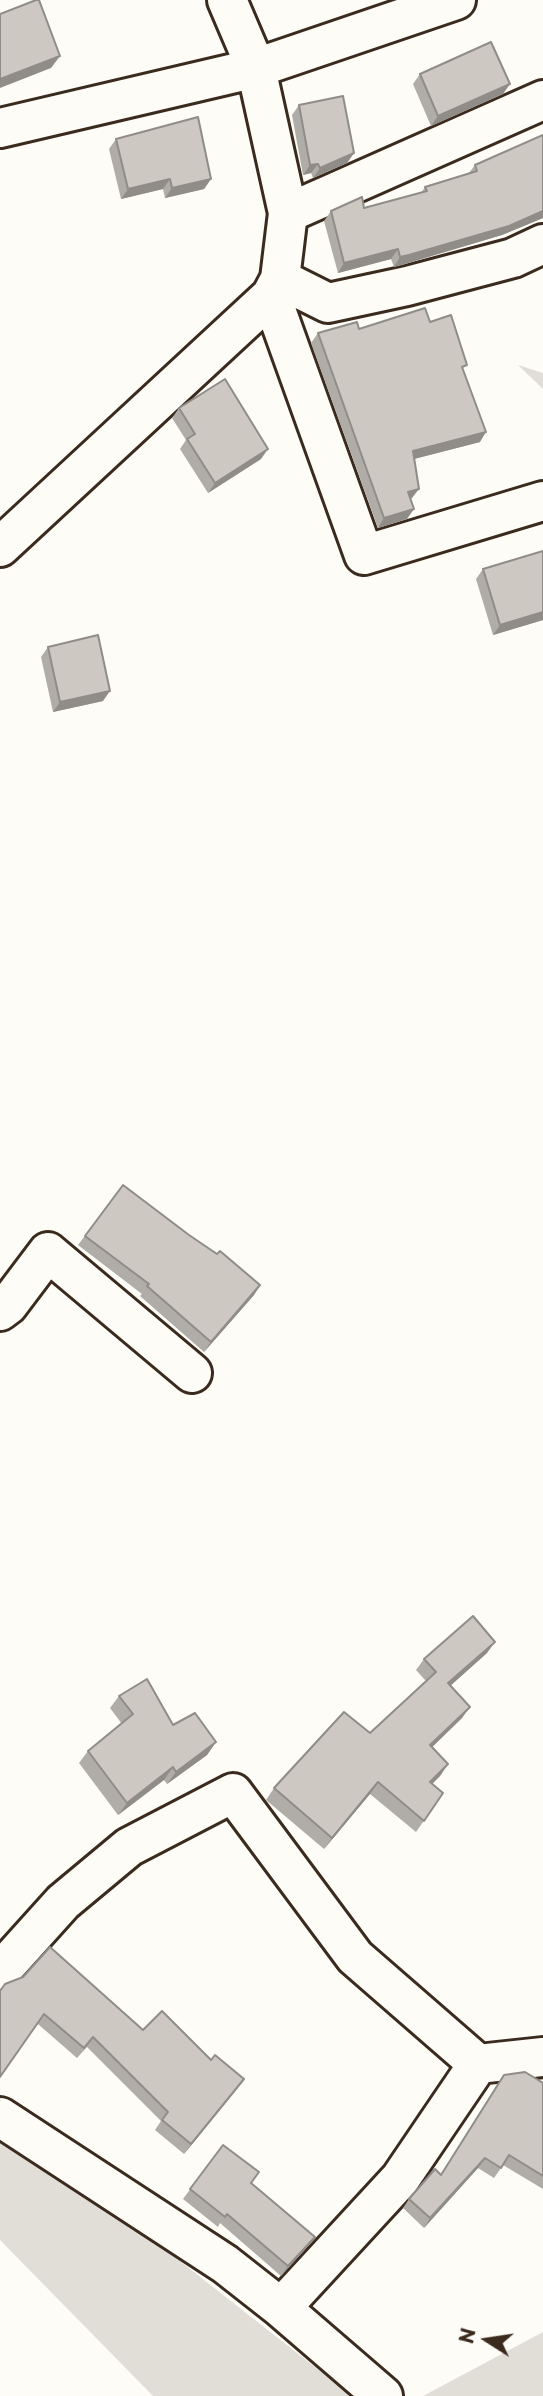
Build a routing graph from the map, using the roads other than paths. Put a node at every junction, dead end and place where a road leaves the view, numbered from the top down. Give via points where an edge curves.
1 (227, 0) edge
2 (456, 0) edge
3 (256, 68) junction
4 (543, 100) edge
5 (0, 128) edge
6 (288, 213) junction
7 (533, 259) edge
8 (275, 287) junction
9 (543, 501) edge
10 (0, 547) edge
11 (0, 1311) edge
12 (192, 1373) dead end
13 (0, 1972) edge
14 (543, 2057) edge
15 (478, 2064) junction
16 (0, 2117) edge
17 (281, 2308) junction
18 (383, 2396) edge

1 - 3 street
2 - 3 street
3 - 5 street
3 - 6 street
4 - 6 street
6 - 8 street
7 - 8 street via 328,303
8 - 9 street via 364,555
8 - 10 street
11 - 12 street via 48,1252
13 - 15 street via 63,1902 129,1847 233,1793 355,1957
14 - 15 street
15 - 17 street via 400,2179
16 - 17 street via 225,2264
17 - 18 street

